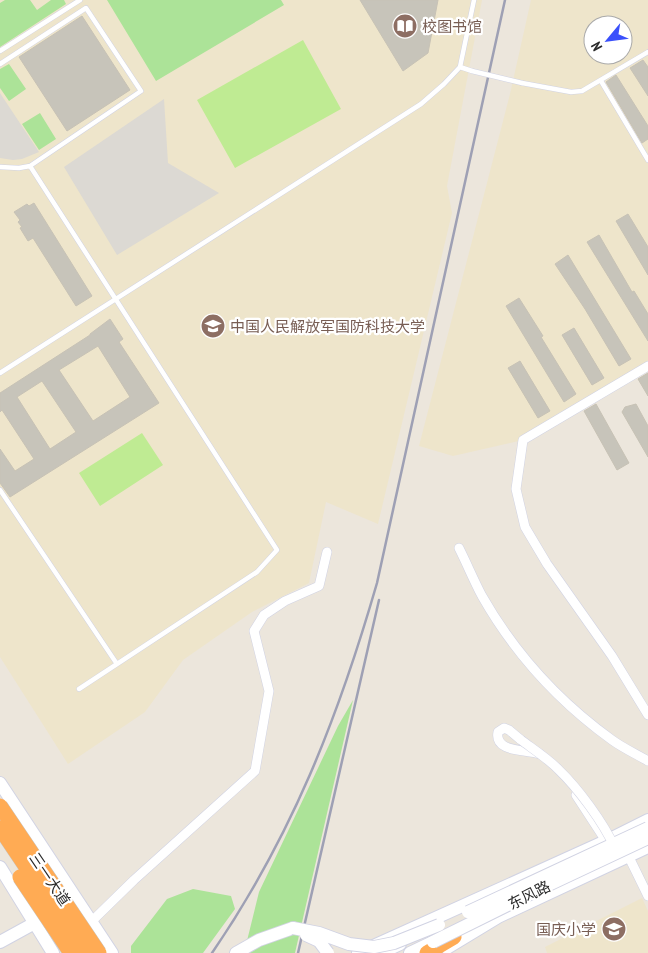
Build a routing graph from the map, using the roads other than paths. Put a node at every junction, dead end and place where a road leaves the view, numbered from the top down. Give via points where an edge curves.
1 (80, 0) edge
2 (474, 0) edge
3 (0, 51) edge
4 (648, 52) edge
5 (0, 64) edge
6 (460, 68) junction
7 (601, 81) junction
8 (648, 160) edge
9 (30, 166) junction
10 (0, 167) edge
11 (116, 298) junction
12 (648, 366) edge
13 (0, 373) edge
14 (0, 490) edge
15 (459, 548) dead end
16 (327, 552) dead end
17 (117, 664) junction
18 (79, 690) dead end
19 (648, 715) edge
20 (648, 761) edge
21 (559, 770) junction
22 (0, 783) edge
23 (0, 806) edge
24 (648, 820) edge
25 (0, 828) edge
26 (648, 828) edge
27 (648, 838) edge
28 (0, 846) edge
29 (617, 846) junction
30 (648, 847) edge
31 (0, 867) edge
32 (648, 896) edge
33 (76, 897) junction
34 (473, 917) junction
35 (33, 920) junction
36 (92, 921) junction
37 (439, 925) junction
38 (293, 931) junction
39 (0, 934) edge
40 (0, 942) edge
41 (53, 953) edge
42 (71, 953) edge
43 (84, 953) edge
44 (99, 953) edge
45 (112, 953) edge
46 (236, 953) edge
47 (245, 953) edge
48 (328, 953) edge
49 (358, 953) edge
50 (381, 953) edge
51 (410, 953) edge
52 (427, 953) edge
53 (438, 953) edge

1 - 3 lane
2 - 6 lane
4 - 7 lane
5 - 9 lane via 86,8 141,92
6 - 7 lane, bridge via 571,92 582,91
6 - 11 lane via 420,104
7 - 8 lane
9 - 10 lane
9 - 11 lane
11 - 13 lane
11 - 17 lane via 277,550 257,572
12 - 19 street via 523,440 516,489 525,527
14 - 17 lane
15 - 20 street via 482,596 507,636 538,675 584,718
16 - 36 street via 319,586 285,601 264,615 254,631 269,690 256,772
17 - 18 lane
21 - 21 street, bridge via 521,740 509,730 504,728 498,732 497,738 507,748 532,751 544,756
21 - 29 street, bridge
22 - 33 street
23 - 44 highway, 三一大道, bridge
24 - 29 street
25 - 43 highway, 三一大道, bridge
26 - 29 street, 东风路, bridge
27 - 29 street, 东风路, bridge
28 - 42 highway, bridge
29 - 30 street
29 - 32 street
29 - 34 street, 东风路, bridge via 544,887
29 - 49 street
29 - 53 street
31 - 35 street
33 - 35 street
33 - 36 street
34 - 37 street
34 - 51 street, 东风路, bridge
34 - 52 highway, bridge
35 - 39 street
35 - 40 street
35 - 41 street
36 - 45 street
37 - 38 street, bridge via 394,944 374,947 349,944 319,933
37 - 50 street, bridge
38 - 46 street via 259,940
38 - 47 street
38 - 48 street, bridge via 314,938

